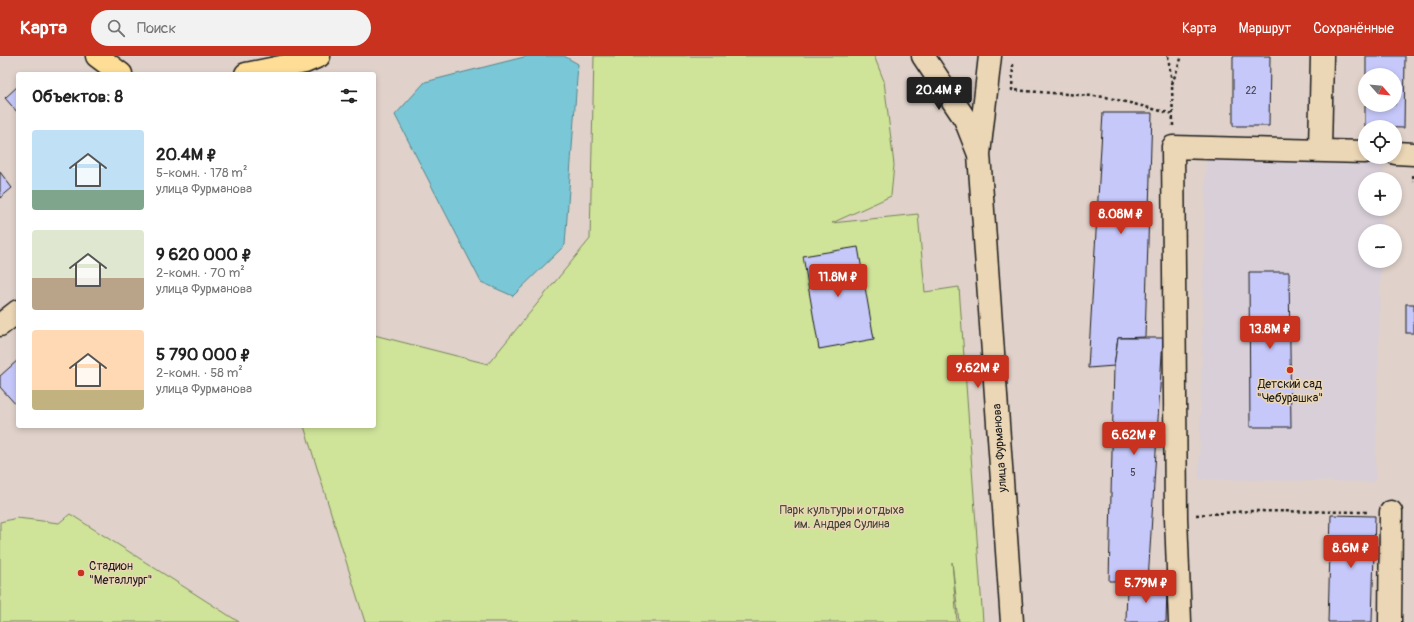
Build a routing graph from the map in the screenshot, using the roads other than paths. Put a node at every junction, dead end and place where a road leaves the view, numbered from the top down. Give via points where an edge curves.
1 (97, 56) edge
2 (923, 56) edge
3 (990, 56) edge
4 (1322, 56) edge
5 (306, 62) edge
6 (119, 72) edge
7 (256, 72) edge
8 (1320, 150) junction
9 (1358, 152) edge
10 (1402, 153) edge
11 (979, 154) junction
12 (1414, 154) edge
13 (16, 313) edge
14 (0, 325) edge
15 (1391, 512) road end
16 (1012, 622) edge
17 (1180, 622) edge
18 (1390, 622) edge

1 - 6 main road
2 - 11 street via 965,120
3 - 11 street
4 - 8 street
5 - 7 main road
8 - 9 street
8 - 17 street via 1174,147 1176,517
10 - 12 street
11 - 16 street, улица Фурманова
13 - 14 street
15 - 18 street

